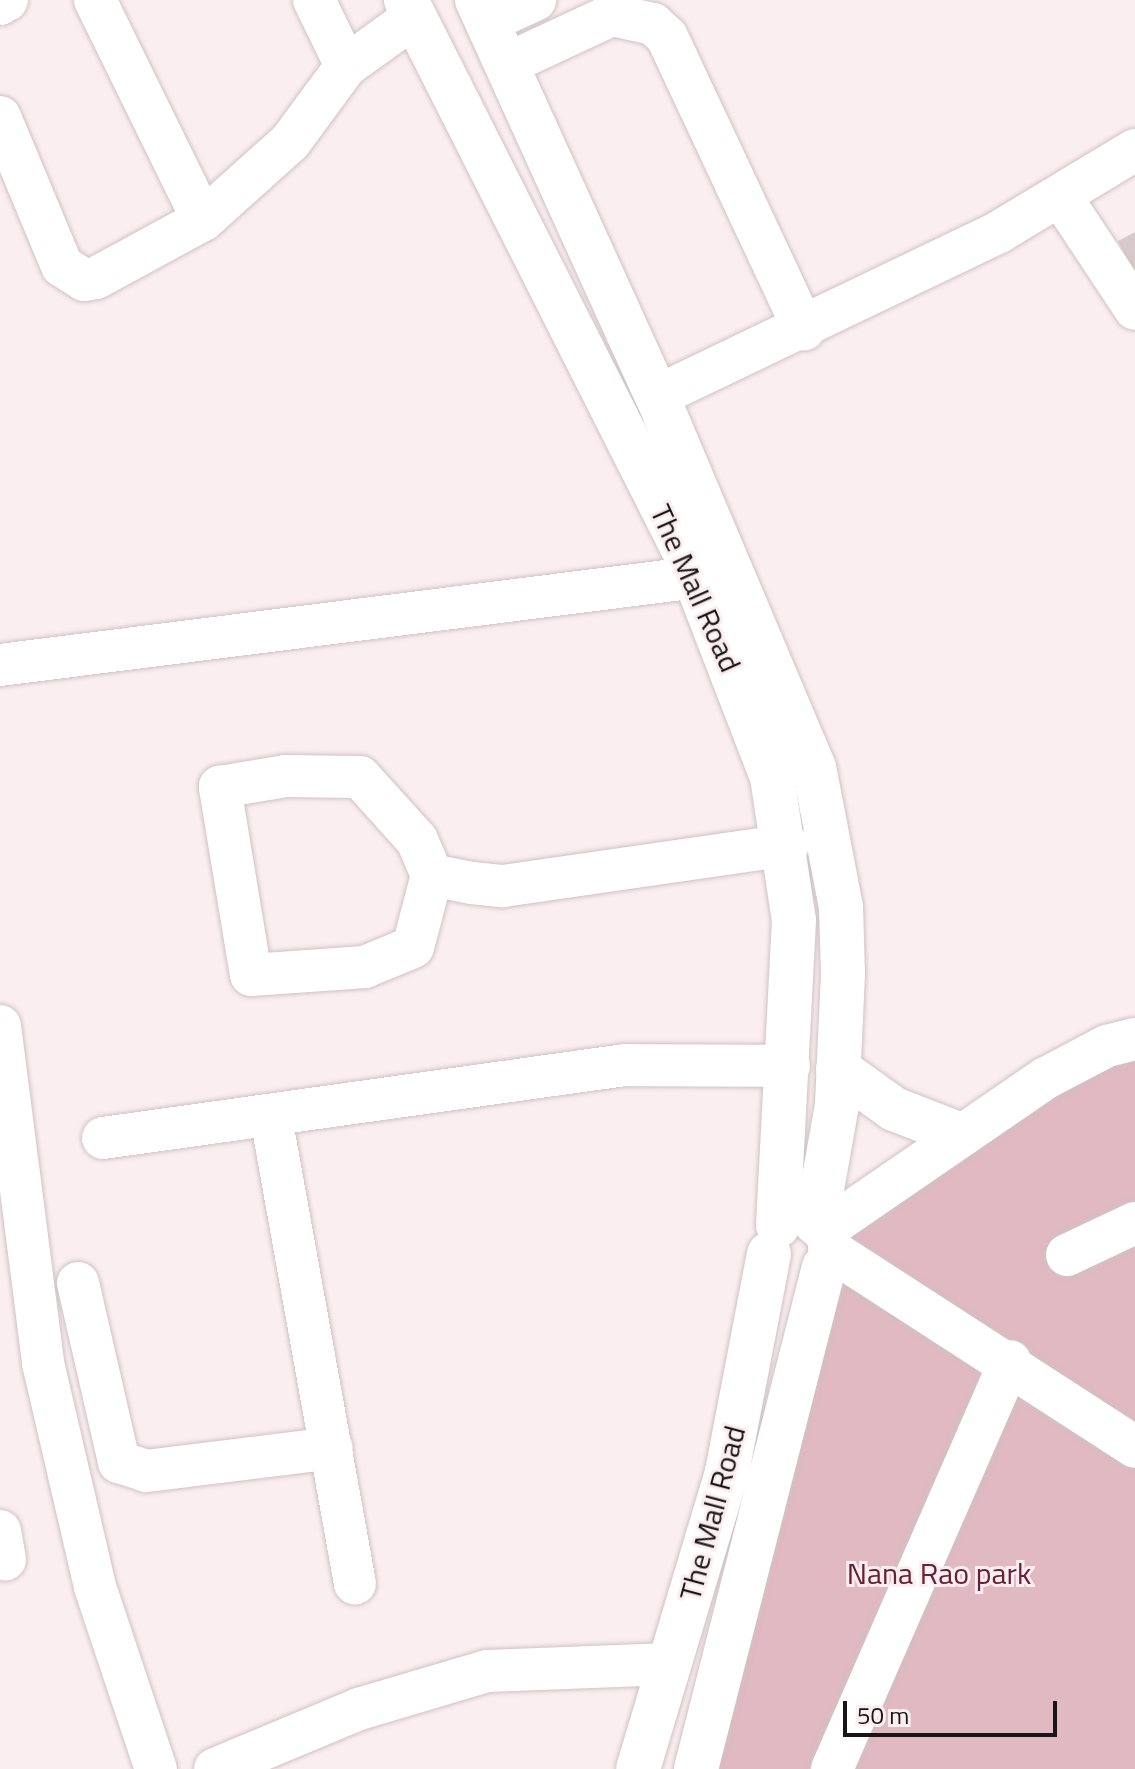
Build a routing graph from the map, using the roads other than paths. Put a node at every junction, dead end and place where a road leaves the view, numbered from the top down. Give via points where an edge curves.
1 (7, 0) edge
2 (95, 0) edge
3 (314, 0) edge
4 (535, 0) edge
5 (0, 4) edge
6 (410, 8) edge
7 (482, 11) edge
8 (509, 63) junction
9 (346, 66) junction
10 (0, 117) edge
11 (1135, 150) edge
12 (1061, 197) junction
13 (203, 220) junction
14 (1135, 309) edge
15 (804, 329) junction
16 (657, 396) junction
17 (715, 575) junction
18 (0, 665) edge
19 (788, 845) junction
20 (432, 875) junction
21 (0, 1026) edge
22 (1135, 1039) edge
23 (789, 1066) junction
24 (838, 1069) junction
25 (271, 1117) junction
26 (958, 1134) junction
27 (103, 1138) dead end
28 (1135, 1223) edge
29 (807, 1242) junction
30 (1067, 1255) dead end
31 (78, 1283) dead end
32 (1010, 1361) junction
33 (1135, 1447) edge
34 (332, 1448) junction
35 (355, 1584) dead end
36 (670, 1664) junction
37 (156, 1769) edge
38 (215, 1769) edge
39 (638, 1769) edge
40 (696, 1769) edge
41 (832, 1769) edge

1 - 5 street
2 - 13 street
3 - 9 street
4 - 7 street
6 - 9 street
6 - 17 main road, The Mall Road
7 - 8 main road, The Mall Road
8 - 15 street via 612,15 653,24 667,37
8 - 16 main road, The Mall Road
9 - 13 street via 290,142
10 - 13 street via 71,275 84,280 124,268
11 - 12 street
12 - 14 street
12 - 15 street
15 - 16 street
16 - 17 main road, The Mall Road
17 - 18 street
17 - 19 main road, The Mall Road
17 - 24 main road, The Mall Road via 814,767 829,828 843,959
19 - 20 street via 503,886
19 - 23 main road, The Mall Road via 794,920
20 - 20 street via 413,947 365,967 251,975 220,787 286,776 360,777 417,840
21 - 37 street via 43,1363 95,1587
22 - 26 street via 1084,1056
23 - 25 street via 625,1065
23 - 29 main road, The Mall Road
24 - 26 main road via 894,1109
24 - 29 main road, The Mall Road
25 - 27 street
25 - 34 street
26 - 29 street
28 - 30 street
29 - 32 street
29 - 36 main road, The Mall Road via 727,1472
29 - 40 main road, The Mall Road
31 - 34 street via 119,1462 146,1471
32 - 33 street
32 - 41 street
34 - 35 street
36 - 38 street via 487,1671 359,1709
36 - 39 main road, The Mall Road

